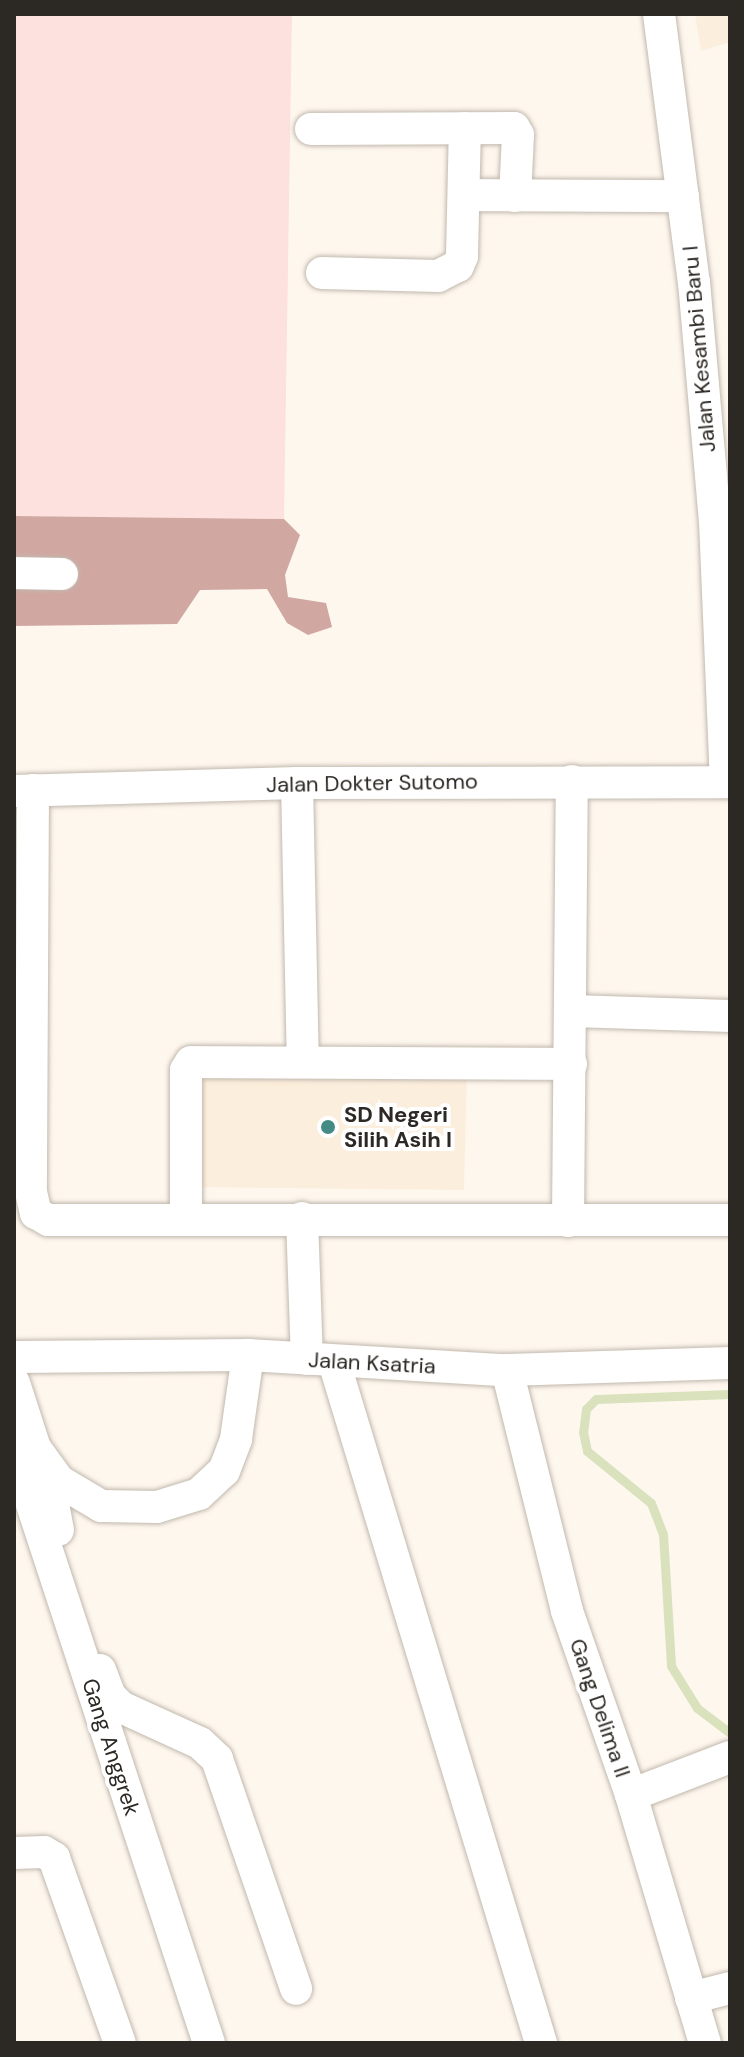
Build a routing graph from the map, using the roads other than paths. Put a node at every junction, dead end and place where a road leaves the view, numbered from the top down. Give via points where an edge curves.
1 (659, 14) edge
2 (465, 128) junction
3 (311, 129) dead end
4 (464, 195) junction
5 (515, 196) junction
6 (683, 196) junction
7 (322, 273) dead end
8 (14, 573) edge
9 (62, 574) dead end
10 (572, 781) junction
11 (728, 782) edge
12 (297, 783) junction
13 (24, 790) edge
14 (572, 1011) junction
15 (730, 1016) edge
16 (303, 1059) junction
17 (571, 1064) junction
18 (23, 1206) edge
19 (186, 1218) junction
20 (302, 1218) junction
21 (730, 1220) edge
22 (568, 1221) junction
23 (248, 1355) junction
24 (14, 1357) edge
25 (320, 1361) junction
26 (730, 1363) edge
27 (507, 1370) junction
28 (14, 1383) edge
29 (14, 1450) edge
30 (46, 1466) junction
31 (730, 1757) edge
32 (631, 1795) junction
33 (14, 1853) edge
34 (730, 1988) edge
35 (296, 1989) dead end
36 (691, 1998) junction
37 (120, 2043) edge
38 (209, 2043) edge
39 (541, 2043) edge
40 (705, 2043) edge

1 - 6 street, Jalan Kesambi Baru I
2 - 3 street
2 - 4 street
2 - 5 street via 518,131
4 - 5 street
4 - 7 street via 462,256 448,274
5 - 6 street
6 - 11 street, Jalan Kesambi Baru I via 715,521
8 - 9 street
10 - 11 street, Jalan Dokter Sutomo
10 - 12 street, Jalan Dokter Sutomo
10 - 14 street
12 - 13 street, Jalan Dokter Sutomo
12 - 16 street
13 - 18 street
14 - 15 street
14 - 17 street
16 - 17 street
16 - 19 street via 188,1064
17 - 22 street
18 - 19 street via 48,1220
19 - 20 street
20 - 22 street
20 - 25 street
21 - 22 street
23 - 24 street, Jalan Ksatria
23 - 25 street, Jalan Ksatria
23 - 30 street via 232,1454 213,1484 199,1494 157,1507 101,1506 72,1492
25 - 27 street, Jalan Ksatria
25 - 39 street
26 - 27 street, Jalan Ksatria
27 - 32 street, Gang Delima II via 567,1611
28 - 30 street
29 - 38 street, Gang Anggrek
30 - 35 street via 63,1557 110,1696 121,1707 200,1743 217,1759
31 - 32 street
32 - 36 street, Gang Delima II
33 - 37 street via 44,1852 54,1858
34 - 36 street
36 - 40 street, Gang Delima II

